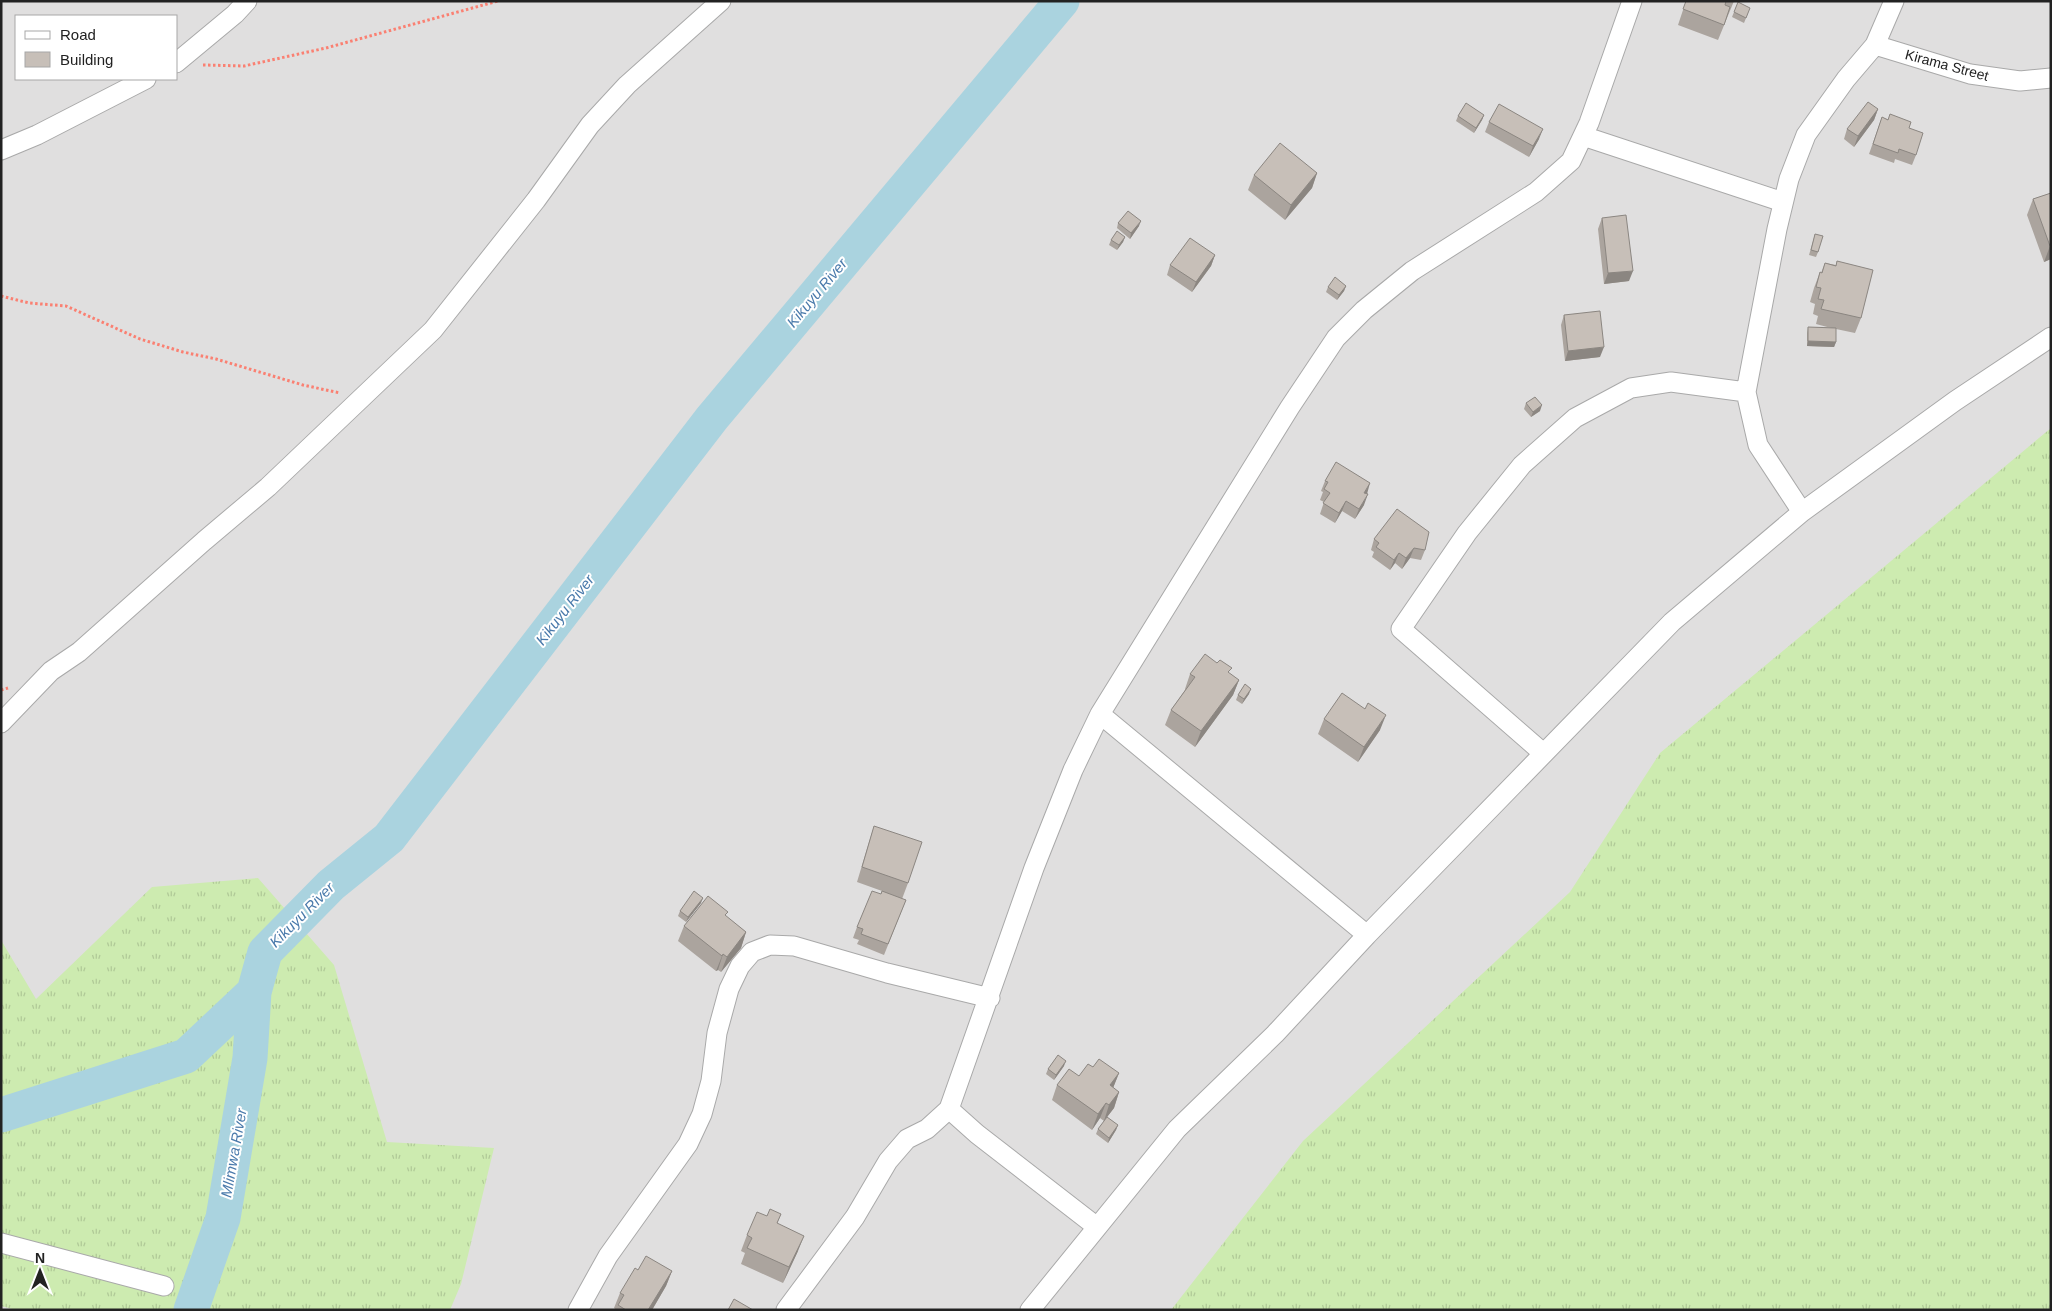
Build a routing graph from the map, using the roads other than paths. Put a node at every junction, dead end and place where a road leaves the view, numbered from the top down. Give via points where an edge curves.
1 (247, 1) edge
2 (721, 1) edge
3 (1632, 1) edge
4 (1894, 1) edge
5 (1875, 45) junction
6 (178, 61) edge
7 (2051, 78) edge
8 (144, 80) edge
9 (1583, 136) junction
10 (1, 150) edge
11 (1783, 202) junction
12 (2051, 337) edge
13 (1746, 392) junction
14 (1802, 512) junction
15 (1100, 714) junction
16 (1, 723) edge
17 (1543, 754) junction
18 (1368, 935) junction
19 (990, 998) junction
20 (950, 1109) junction
21 (1097, 1227) junction
22 (1, 1243) edge
23 (164, 1286) dead end
24 (578, 1310) edge
25 (786, 1310) edge
26 (1030, 1310) edge

1 - 6 street via 236,14
2 - 16 street via 627,85 590,125 434,330 268,487 79,652 51,672
3 - 9 street
4 - 5 street
5 - 7 street, Kirama Street via 1970,74 2020,81
5 - 11 street via 1806,135
8 - 10 street
9 - 11 street
9 - 15 street via 1571,161 1536,192 1412,271 1336,338
11 - 13 street
12 - 14 street via 1955,401
13 - 14 street via 1758,445
13 - 17 street via 1670,382 1631,388 1575,418 1522,465 1467,533 1401,629
14 - 17 street via 1672,622
15 - 18 street
15 - 19 street via 1073,770 1034,868
17 - 18 street
18 - 21 street via 1275,1034 1177,1129
19 - 20 street
19 - 24 street via 794,946 770,945 752,952 740,966 730,989 717,1033 711,1080 702,1114 688,1144 608,1256
20 - 21 street via 977,1134
20 - 25 street via 927,1129 907,1139 888,1161 855,1217
21 - 26 street
22 - 23 street

